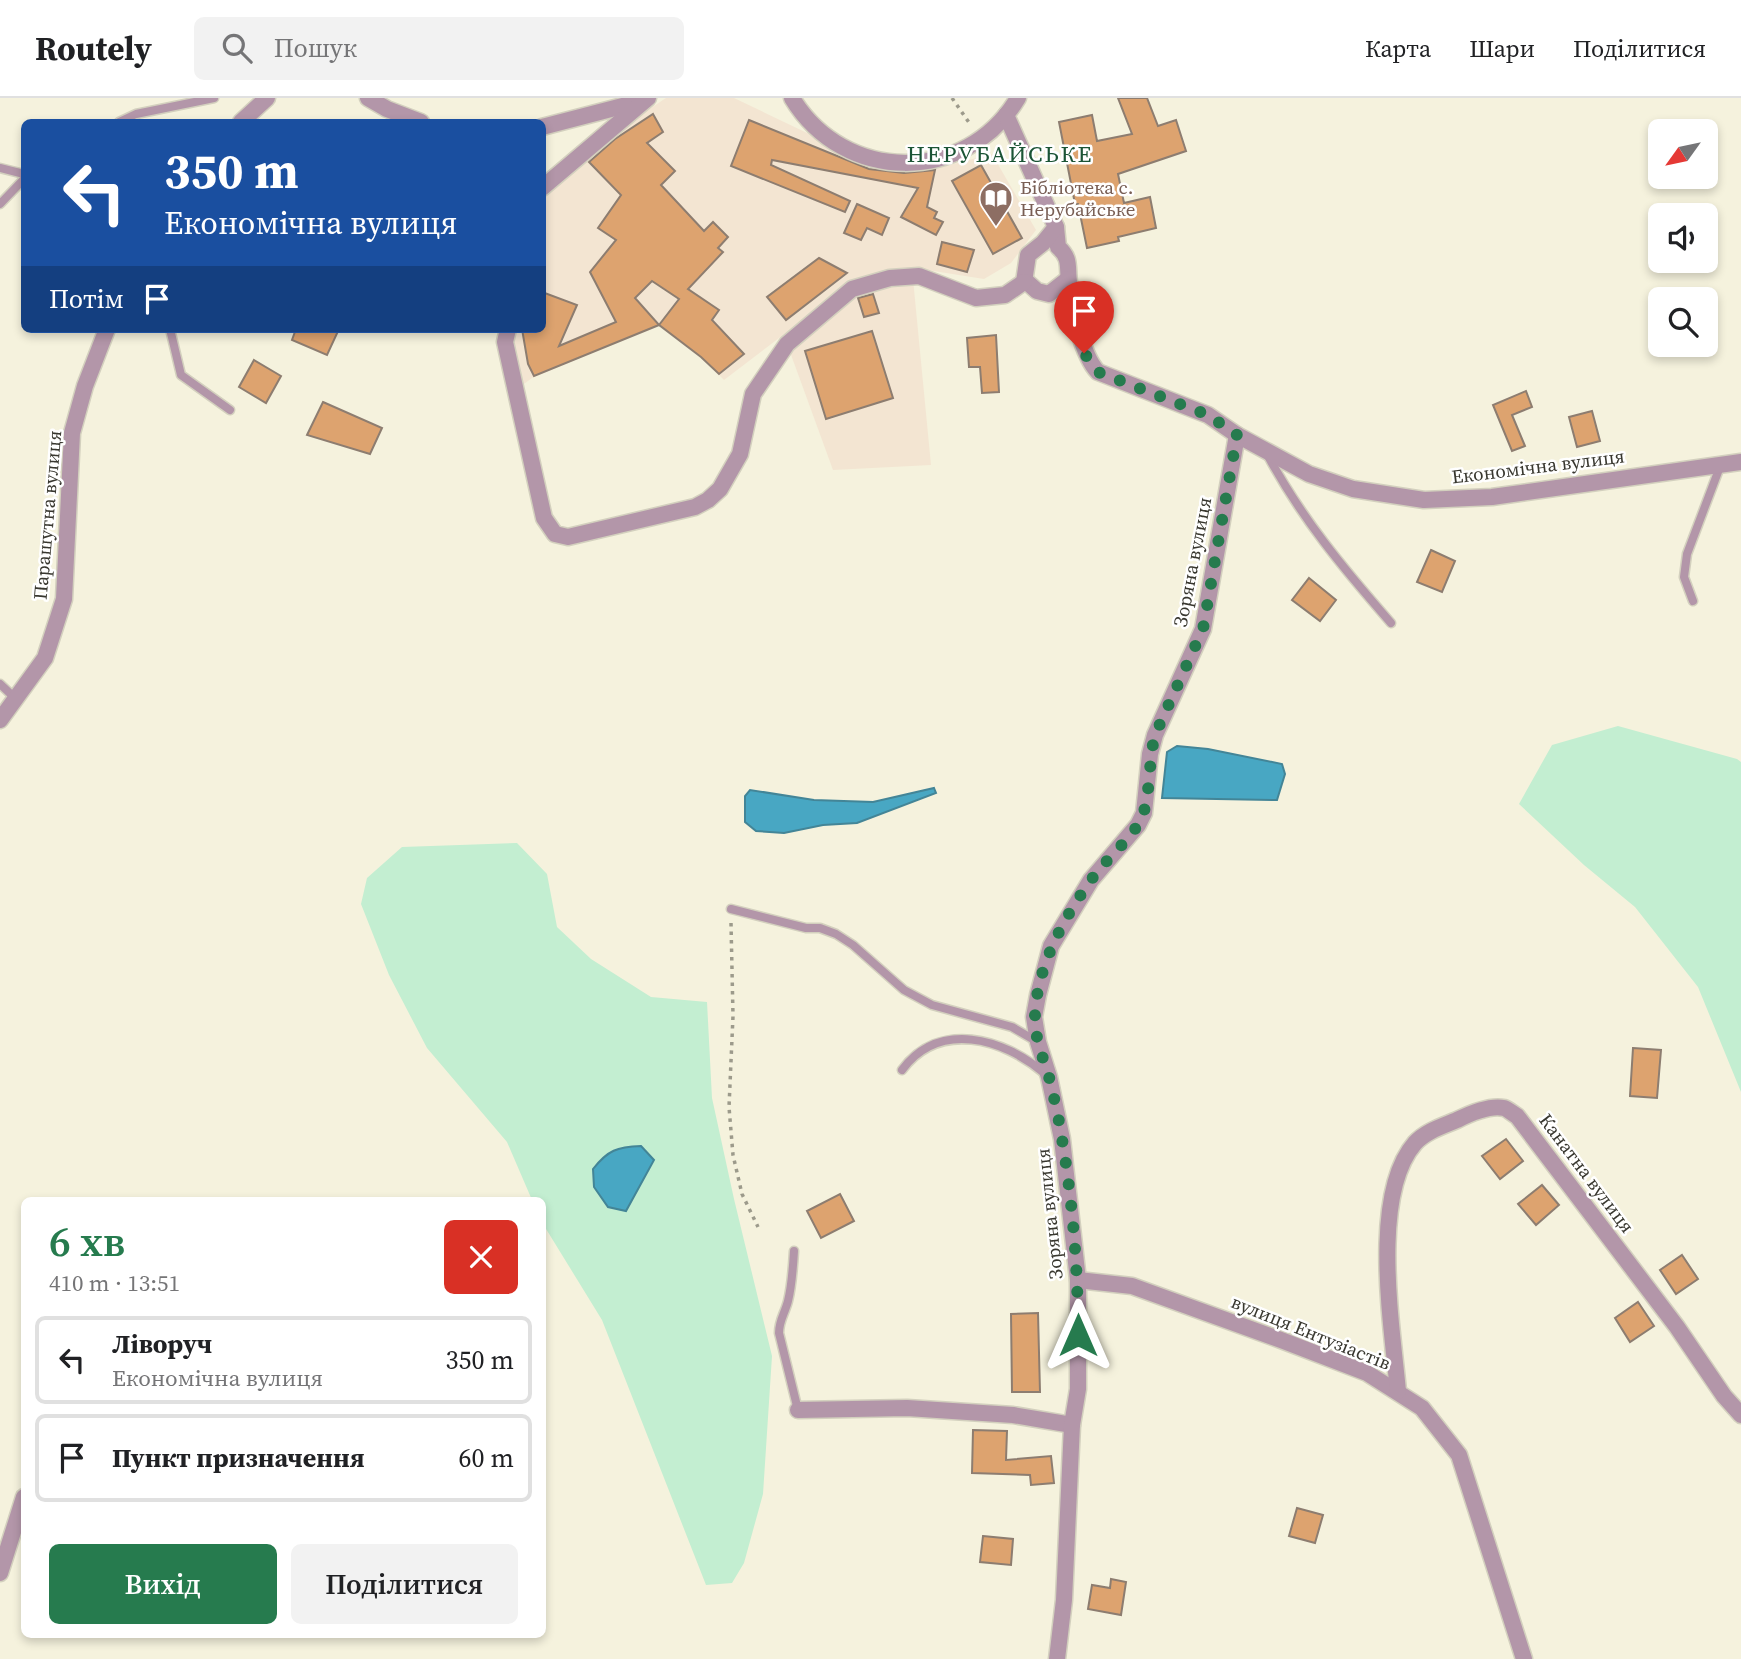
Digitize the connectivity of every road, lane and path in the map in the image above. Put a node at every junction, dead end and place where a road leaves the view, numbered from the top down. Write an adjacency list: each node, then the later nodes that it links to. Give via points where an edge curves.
1 (214, 98): 9 (lane)
2 (267, 98): 10 (street)
3 (368, 98): 11 (street)
4 (792, 98): 8 (street, via 809,121 837,145 893,163 928,162 951,155 976,143)
5 (952, 98): 12 (path)
6 (1018, 98): 8 (street)
7 (645, 99): 13 (street); 17 (street)
8 (1006, 115): 19 (street, via 1056,227)
9 (125, 119)
10 (244, 119)
11 (413, 119)
12 (970, 124)
13 (546, 126)
14 (0, 168): 15 (lane)
15 (21, 175)
16 (21, 180): 18 (lane)
17 (546, 184)
18 (0, 204)
19 (1050, 245): 20 (street, Економічна вулиця, via 1066,254); 21 (street, via 1028,255)
20 (1068, 279): 21 (street, via 1049,294); 26 (street, Економічна вулиця, via 1084,353 1098,372 1208,415)
21 (1024, 282): 24 (street, via 1005,295 976,298 919,276 890,278 852,289 787,344 753,394 740,454 720,489 708,500 568,537 555,534 544,518 505,342)
22 (105, 333): 33 (street, Парашутна вулиця, via 72,433 64,599 45,658)
23 (171, 333): 25 (lane, via 181,375)
24 (507, 333)
25 (230, 410)
26 (1237, 435): 27 (street, Економічна вулиця); 36 (street, Зоряна вулиця, via 1203,629 1155,735 1144,813 1091,880 1051,946 1034,1017)
27 (1265, 450): 29 (street, Економічна вулиця, via 1309,474 1353,489 1424,499 1492,497); 31 (lane, via 1288,494 1330,553)
28 (1741, 462): 29 (street, Економічна вулиця)
29 (1721, 464): 30 (lane, via 1687,554 1684,578)
30 (1693, 601)
31 (1391, 623)
32 (0, 684): 33 (lane)
33 (16, 699): 34 (street, Парашутна вулиця)
34 (0, 720)
35 (731, 909): 36 (lane, via 836,934 904,990 932,1005 1012,1027); 39 (path, via 729,1107 733,1155 742,1194)
36 (1038, 1042): 38 (street, Зоряна вулиця)
37 (902, 1070): 38 (lane, via 914,1054 931,1045 973,1040 1018,1054)
38 (1049, 1077): 41 (street, Зоряна вулиця, via 1062,1139)
39 (758, 1227)
40 (794, 1251): 43 (lane, via 779,1333)
41 (1078, 1280): 42 (street, вулиця Ентузіастів, via 1132,1286 1367,1373); 45 (street, Зоряна вулиця, via 1078,1389)
42 (1398, 1391): 44 (street, Канатна вулиця, via 1388,1284 1390,1209 1402,1161 1430,1132 1489,1108 1504,1108 1517,1116); 49 (street, вулиця Ентузіастів, via 1422,1408 1459,1455)
43 (798, 1410): 45 (street, via 907,1408 1013,1415)
44 (1741, 1415)
45 (1072, 1425): 48 (street, Зоряна вулиця, via 1064,1600)
46 (21, 1506): 47 (street)
47 (0, 1573)
48 (1056, 1659)
49 (1524, 1659)

